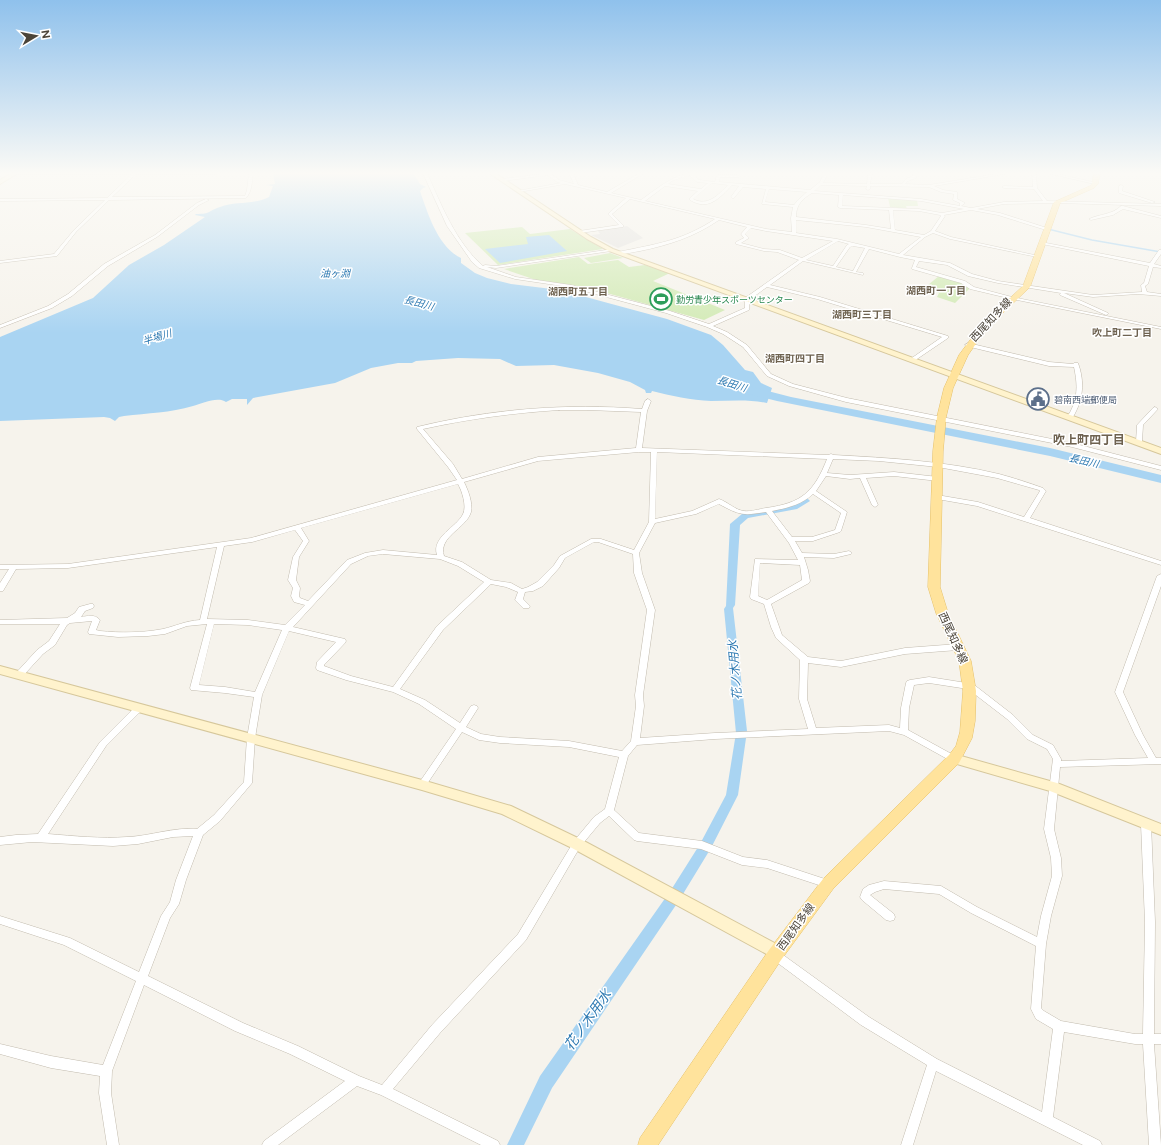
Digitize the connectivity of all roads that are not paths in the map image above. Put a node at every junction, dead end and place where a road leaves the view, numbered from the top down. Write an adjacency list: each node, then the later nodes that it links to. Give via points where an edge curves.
1 (80, 226): 32 (street, via 54,255)
2 (169, 226): 50 (street, via 106,265 70,295 50,307)
3 (449, 226): 31 (street)
4 (572, 226): 16 (street)
5 (619, 226): 16 (street)
6 (708, 226): 26 (street, via 681,240)
7 (750, 226): 30 (street, via 743,234 747,238 737,243 764,250 778,250)
8 (753, 226): 18 (street)
9 (796, 226): 18 (street)
10 (863, 226): 15 (street)
11 (893, 226): 15 (street)
12 (936, 226): 17 (street)
13 (1038, 226): 14 (street)
14 (1046, 229): 21 (main road)
15 (893, 230): 19 (street)
16 (580, 232): 24 (street)
17 (933, 232): 19 (street); 28 (street, via 950,238)
18 (794, 233): 20 (street)
19 (924, 236): 27 (street)
20 (837, 240): 22 (street); 30 (street)
21 (1042, 243): 28 (main road); 33 (street)
22 (852, 245): 23 (street); 34 (street, via 848,246)
23 (867, 249): 27 (street); 36 (street)
24 (611, 250): 26 (street); 31 (street, via 496,267)
25 (1161, 251): 33 (street)
26 (620, 253): 46 (street)
27 (900, 256): 29 (street)
28 (1037, 256): 41 (main road)
29 (918, 259): 38 (street, via 948,264); 39 (street, via 914,268)
30 (802, 260): 34 (street); 40 (street)
31 (474, 261): 48 (street, via 481,267 502,275 569,286 668,312)
32 (0, 262)
33 (1151, 265): 35 (street); 43 (street, via 1146,284 1143,285)
34 (834, 267): 36 (street)
35 (1161, 267)
36 (854, 272): 37 (street)
37 (861, 274)
38 (970, 275): 39 (street); 41 (street)
39 (961, 282): 45 (street, via 972,288)
40 (768, 286): 46 (street); 52 (street, via 818,298 946,337)
41 (1026, 287): 42 (street); 45 (main road, 西尾知多線)
42 (1057, 292): 43 (street, via 1093,296); 47 (street)
43 (1145, 294): 44 (street)
44 (1161, 295)
45 (1012, 298): 47 (street); 51 (main road, 西尾知多線)
46 (748, 299): 48 (street, via 747,309); 52 (street)
47 (1120, 321): 49 (street)
48 (709, 326): 58 (street, via 745,346 764,372 779,381 846,400)
49 (1160, 327)
50 (0, 328)
51 (968, 345): 53 (main road, 西尾知多線); 57 (street, via 1049,364 1076,365 1081,385 1078,400 1071,416)
52 (912, 360): 53 (street)
53 (953, 375): 57 (street); 58 (main road, 西尾知多線)
54 (648, 401): 56 (street)
55 (1155, 410): 59 (street, via 1140,425)
56 (644, 411): 60 (street); 68 (street, via 582,406 476,415 419,428)
57 (1068, 417): 59 (street)
58 (942, 418): 64 (street); 65 (main road, 西尾知多線)
59 (1139, 442): 62 (street)
60 (639, 450): 61 (street); 68 (street, via 545,458)
61 (654, 450): 63 (street); 74 (street)
62 (1161, 451)
63 (831, 456): 65 (street); 66 (street)
64 (1161, 468)
65 (938, 472): 67 (street); 70 (main road, 西尾知多線); 73 (street, via 998,476 1041,489 1043,491)
66 (824, 474): 67 (street); 69 (street)
67 (862, 476): 71 (street)
68 (462, 481): 75 (street); 81 (street, via 468,513 443,542)
69 (812, 491): 72 (street, via 800,502); 76 (street, via 844,512 838,531 813,539)
70 (937, 497): 73 (street, via 978,504); 98 (main road, 西尾知多線, via 934,587 938,606)
71 (875, 505)
72 (768, 510): 74 (street, via 745,513 719,502 694,513); 76 (street)
73 (1026, 519): 83 (street)
74 (652, 522): 78 (street)
75 (297, 528): 77 (street, via 260,538); 91 (street, via 306,541 296,557 292,580 297,586 297,600)
76 (791, 539): 80 (street)
77 (221, 544): 85 (street, via 68,566); 96 (street)
78 (636, 553): 89 (street, via 593,540 562,557 540,584); 111 (street, via 638,573 651,610)
79 (849, 553): 80 (street, via 834,556)
80 (800, 555): 82 (street)
81 (441, 558): 87 (street, via 460,564); 91 (street, via 383,552 362,555 349,562)
82 (803, 563): 90 (street, via 806,581); 90 (street, via 758,561 754,597)
83 (1161, 563)
84 (0, 567): 85 (street)
85 (14, 567): 88 (street)
86 (1161, 576): 114 (street, via 1119,692 1139,735)
87 (489, 582): 89 (street, via 508,585); 103 (street, via 440,628)
88 (0, 589)
89 (521, 591): 93 (street, via 519,600)
90 (767, 603): 99 (street, via 780,636)
91 (310, 604): 97 (street)
92 (90, 606): 94 (street, via 82,608 78,615)
93 (526, 606)
94 (69, 619): 95 (street); 96 (street, via 93,618 96,620 92,632 100,634 155,633 180,625); 101 (street, via 48,647)
95 (0, 622)
96 (207, 622): 97 (street, via 229,621); 104 (street, via 194,688)
97 (286, 628): 103 (street, via 342,641 320,664 320,668); 104 (street)
98 (958, 647): 99 (street, via 905,651 841,664); 102 (main road, 西尾知多線, via 967,669)
99 (804, 659): 108 (street, via 803,699)
100 (0, 670): 101 (street)
101 (19, 675): 105 (street)
102 (970, 686): 109 (street, via 929,680 910,683); 113 (main road, 西尾知多線, via 968,734 965,746); 115 (street, via 1010,717 1030,737 1050,747)
103 (395, 690): 107 (street, via 422,702)
104 (258, 695): 110 (street)
105 (139, 708): 110 (street); 122 (street, via 103,744)
106 (474, 708): 107 (street)
107 (461, 728): 112 (street, via 479,736 500,740 569,744); 116 (street, via 439,756)
108 (813, 731): 109 (street, via 888,728); 111 (street)
109 (904, 732): 113 (street)
110 (251, 738): 116 (street); 121 (street, via 248,783 217,818)
111 (635, 742): 112 (street)
112 (624, 755): 118 (street)
113 (954, 759): 117 (street); 125 (main road, 西尾知多線)
114 (1157, 760): 115 (street)
115 (1056, 764): 117 (street)
116 (422, 785): 124 (street, via 506,810)
117 (1054, 787): 119 (street); 128 (street, via 1049,828 1057,876)
118 (609, 811): 124 (street, via 597,820); 125 (street, via 637,837 702,846 742,861 767,864)
119 (1146, 824): 120 (street); 132 (street, via 1150,922)
120 (1161, 830)
121 (199, 833): 122 (street, via 171,834 125,842); 130 (street, via 174,904 166,916)
122 (40, 838): 123 (street)
123 (0, 841)
124 (577, 844): 129 (street); 138 (street, via 522,937 436,1029)
125 (828, 884): 129 (main road, 西尾知多線)
126 (890, 917): 128 (street, via 868,902 864,897 866,892 884,885 941,890)
127 (0, 920): 130 (street, via 66,941)
128 (1041, 944): 131 (street, via 1036,1009 1040,1015)
129 (776, 954): 135 (street, via 865,1021); 143 (main road, 西尾知多線)
130 (141, 978): 136 (street); 137 (street, via 239,1027)
131 (1059, 1026): 132 (street, via 1135,1039); 139 (street)
132 (1148, 1038): 133 (street); 146 (street)
133 (1161, 1039)
134 (0, 1049): 136 (street)
135 (933, 1063): 139 (street); 144 (street)
136 (106, 1072): 140 (street, via 104,1093)
137 (356, 1080): 138 (street); 141 (street)
138 (384, 1091): 142 (street)
139 (1047, 1121): 145 (street)
140 (113, 1145)
141 (268, 1145)
142 (494, 1145)
143 (647, 1145)
144 (907, 1145)
145 (1096, 1145)
146 (1155, 1145)

